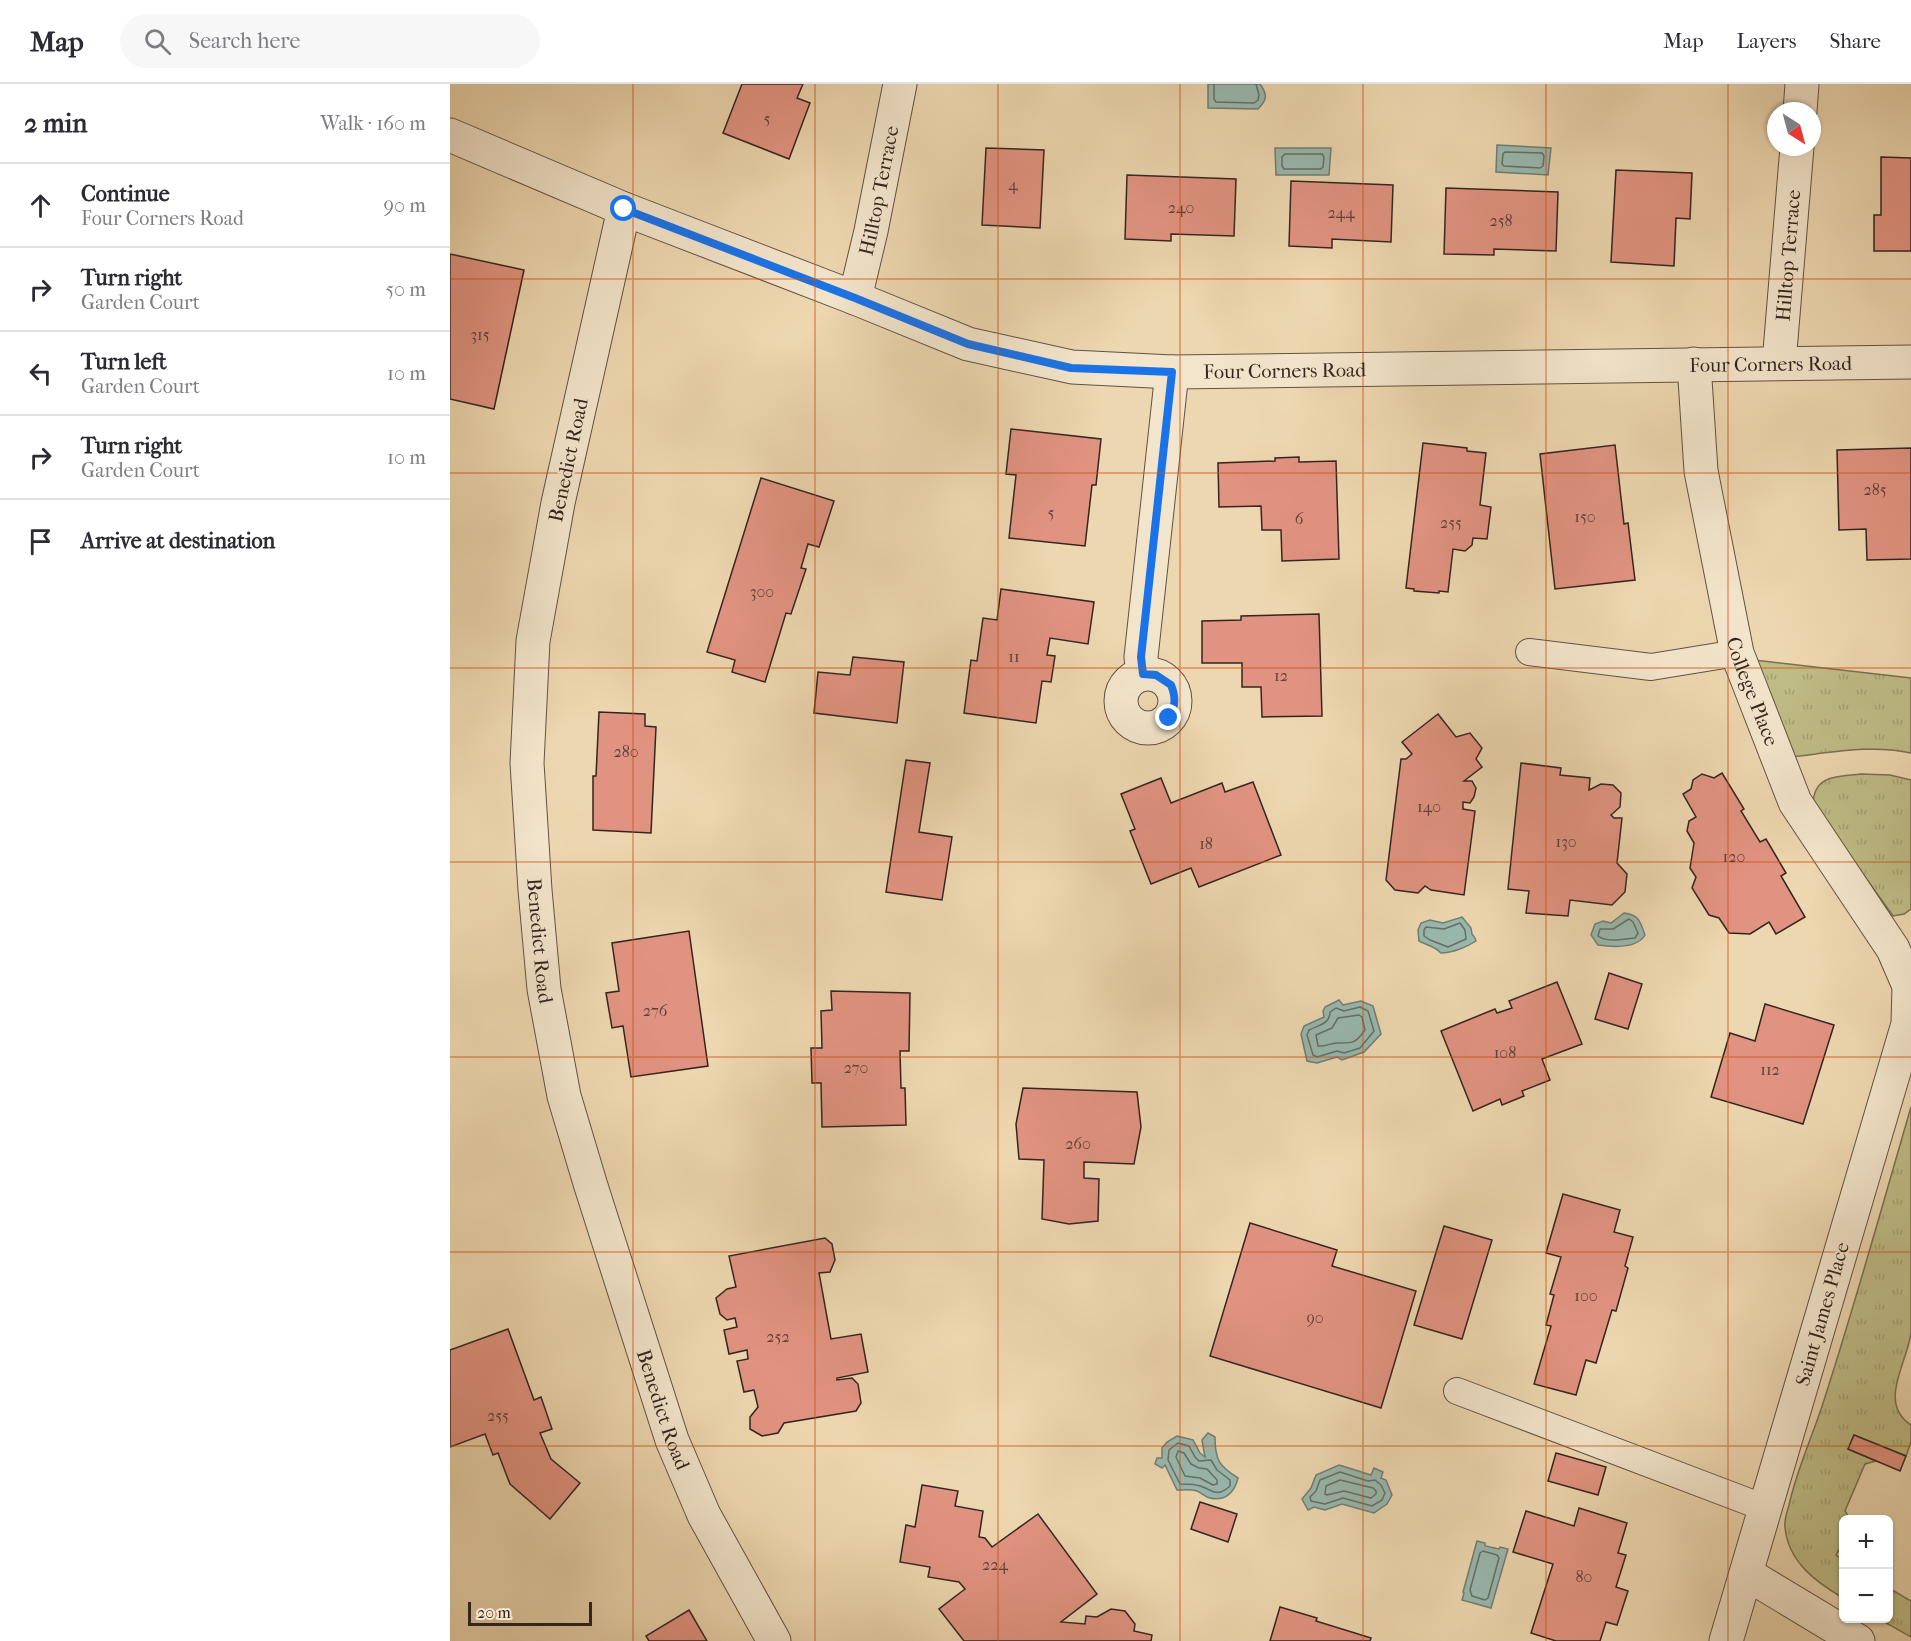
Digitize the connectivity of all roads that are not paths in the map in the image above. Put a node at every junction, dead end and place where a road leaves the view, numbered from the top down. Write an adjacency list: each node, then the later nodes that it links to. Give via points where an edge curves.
1 (900, 84): 7 (street, Hilltop Terrace)
2 (1802, 84): 3 (street)
3 (1801, 102)
4 (450, 135): 6 (street, Four Corners Road)
5 (1796, 156): 9 (street, Hilltop Terrace)
6 (624, 209): 7 (street, Four Corners Road); 19 (street, Benedict Road, via 558,503 533,641 527,763 544,988 564,1096 672,1440 704,1515)
7 (855, 298): 11 (street, Four Corners Road, via 968,344 1071,368)
8 (1911, 362): 9 (street, Four Corners Road)
9 (1779, 363): 10 (street, Four Corners Road)
10 (1694, 364): 11 (street, Four Corners Road); 13 (street, College Place, via 1701,471)
11 (1172, 372): 14 (street, via 1141,657)
12 (1529, 652): 13 (lane, via 1651,667)
13 (1737, 653): 15 (street, College Place, via 1795,802 1893,949)
14 (1143, 674)
15 (1909, 986): 17 (street, Saint James Place, via 1908,1024)
16 (1457, 1391): 17 (lane)
17 (1766, 1508): 18 (street, Saint James Place)
18 (1747, 1574): 20 (street, Saint James Place); 21 (street)
19 (774, 1641)
20 (1726, 1641)
21 (1858, 1641)

